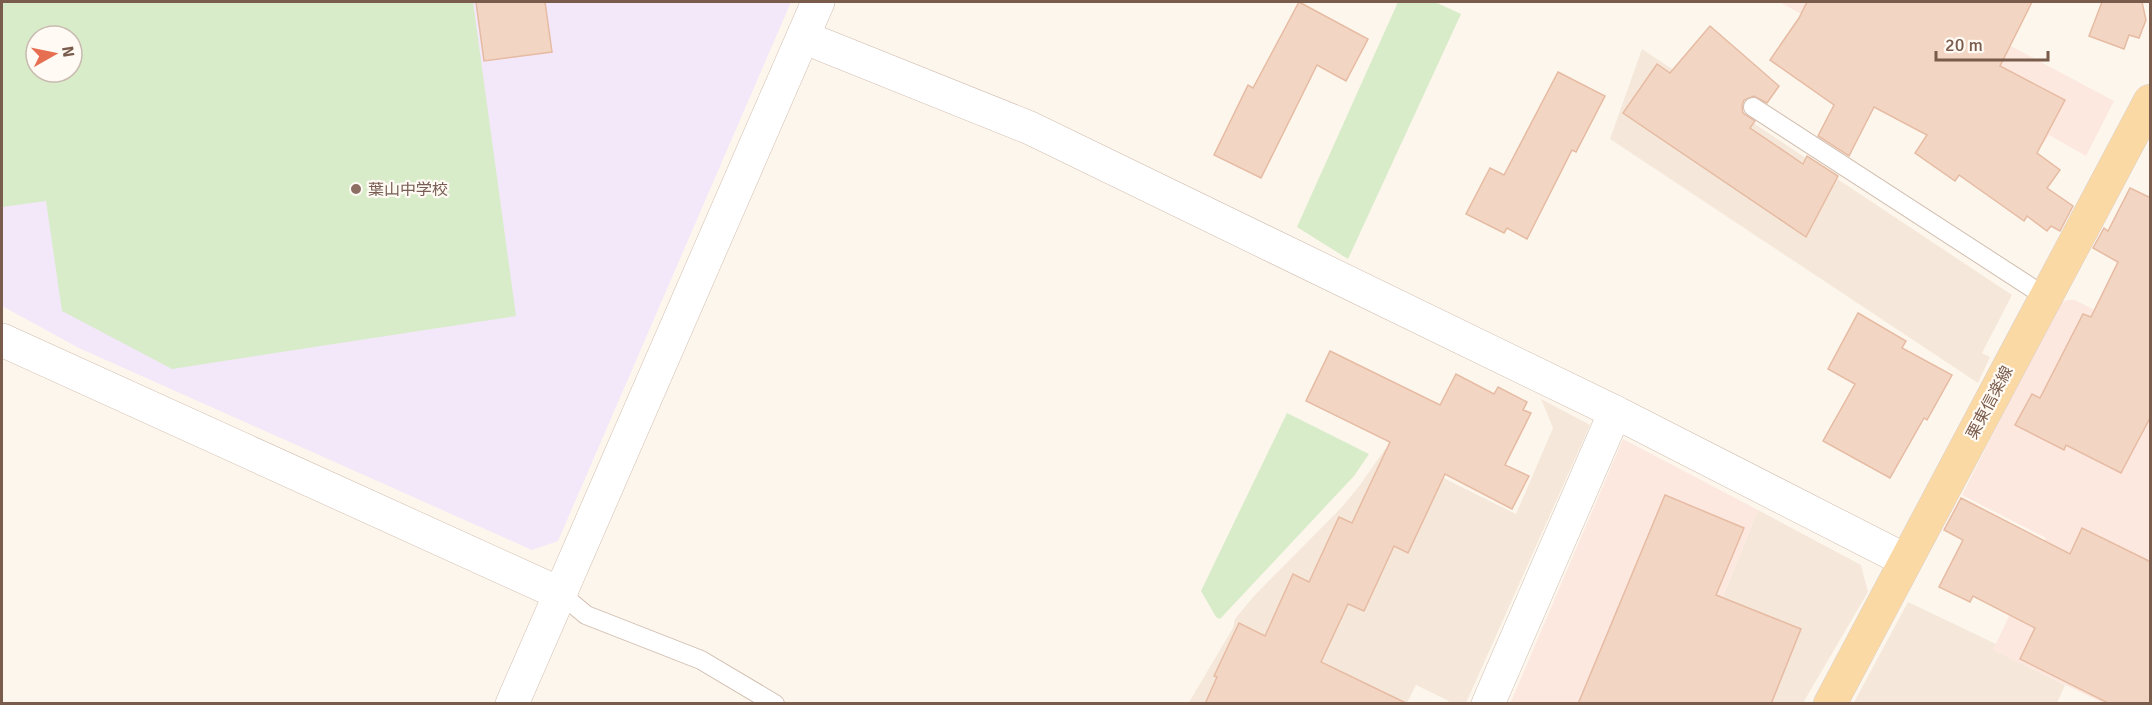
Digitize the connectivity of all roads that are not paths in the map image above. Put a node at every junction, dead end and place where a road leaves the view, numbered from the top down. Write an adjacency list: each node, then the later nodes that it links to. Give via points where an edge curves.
1 (818, 2): 2 (street)
2 (803, 37): 7 (street, via 1030,128); 9 (street)
3 (2151, 101): 5 (main road, 栗東信楽線)
4 (1753, 107): 5 (lane)
5 (2046, 297): 8 (main road, 栗東信楽線)
6 (2, 340): 9 (street)
7 (1616, 412): 8 (street); 12 (street)
8 (1905, 560): 13 (main road, 栗東信楽線)
9 (561, 594): 10 (street); 11 (lane, via 586,615 700,660)
10 (512, 704)
11 (775, 704)
12 (1488, 704)
13 (1830, 704)

